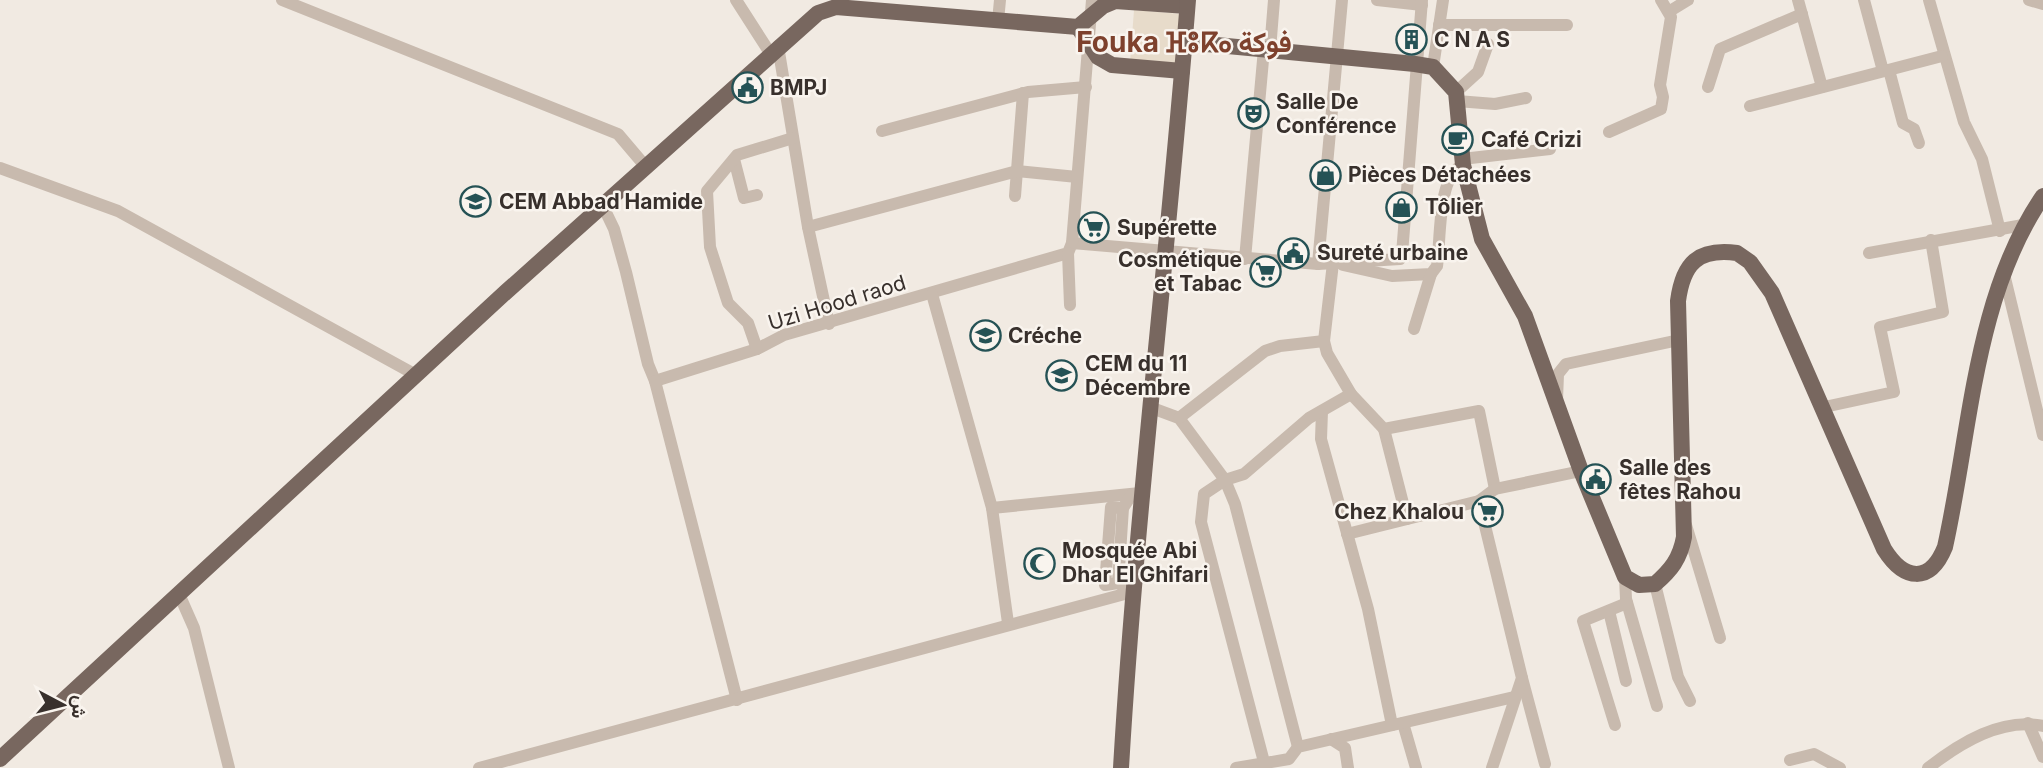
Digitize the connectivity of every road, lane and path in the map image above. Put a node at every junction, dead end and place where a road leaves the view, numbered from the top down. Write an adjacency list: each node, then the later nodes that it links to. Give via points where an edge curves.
1 (282, 0): 49 (street, via 618,134)
2 (736, 0): 27 (street)
3 (1000, 0): 20 (street)
4 (1274, 0): 28 (street)
5 (1342, 0): 29 (street)
6 (1377, 0): 15 (street)
7 (1443, 0): 21 (street)
8 (1661, 0): 18 (street)
9 (1688, 0): 18 (street)
10 (1798, 0): 19 (street)
11 (1864, 0): 34 (street)
12 (1929, 0): 30 (street)
13 (2029, 0): 16 (street)
14 (1187, 3): 17 (main road, via 1115,1); 24 (main road)
15 (1422, 3): 31 (street)
16 (2043, 4)
17 (1092, 7): 23 (main road); 26 (street)
18 (1670, 11): 43 (street, via 1661,109)
19 (1802, 14): 36 (street, via 1720,49); 37 (street)
20 (998, 20): 23 (main road); 27 (main road, via 836,7 818,13)
21 (1439, 25): 22 (street); 32 (street)
22 (1567, 25)
23 (1078, 27): 26 (main road)
24 (1185, 42): 28 (main road); 33 (main road)
25 (1488, 44): 39 (street, via 1478,72)
26 (1090, 45): 33 (main road, via 1112,65); 35 (street)
27 (774, 49): 44 (street); 49 (main road)
28 (1267, 50): 29 (main road); 64 (street)
29 (1336, 56): 31 (main road); 66 (street)
30 (1942, 56): 34 (street); 59 (street, via 1982,159)
31 (1415, 64): 32 (main road); 65 (street, Uzi Hood raod, via 1402,254 1399,259)
32 (1433, 67): 39 (main road)
33 (1182, 71): 62 (main road)
34 (1886, 71): 37 (street); 45 (street, via 1903,123 1914,129)
35 (1086, 87): 38 (street); 52 (street)
36 (1708, 87)
37 (1822, 88): 41 (street)
38 (1023, 93): 42 (street); 51 (street)
39 (1457, 96): 40 (street, via 1495,104); 48 (main road)
40 (1526, 98)
41 (1750, 106)
42 (882, 131)
43 (1609, 132)
44 (793, 138): 47 (street); 58 (street)
45 (1919, 143)
46 (1550, 149): 48 (street)
47 (734, 159): 53 (street, via 744,198); 75 (street, via 707,191 710,247 728,303 748,323)
48 (1463, 162): 67 (street, via 1445,184 1437,266); 79 (main road, via 1482,239 1525,316)
49 (646, 167): 56 (main road)
50 (0, 169): 76 (street, via 118,211)
51 (1017, 172): 52 (street); 54 (street); 58 (street)
52 (1077, 177): 61 (street)
53 (757, 195)
54 (1015, 196)
55 (2043, 196): 57 (main road)
56 (602, 204): 76 (main road); 77 (street, via 614,229)
57 (2023, 225): 59 (street); 68 (main road)
58 (808, 227): 71 (street)
59 (2000, 231): 60 (street)
60 (1931, 240): 63 (street); 80 (street, via 1943,312 1880,327 1894,392)
61 (1070, 248): 62 (street, Uzi Hood raod); 69 (street, Uzi Hood raod); 70 (street)
62 (1166, 252): 64 (street, Uzi Hood raod); 81 (main road)
63 (1870, 253)
64 (1245, 259): 66 (street, Uzi Hood raod)
65 (1333, 262): 66 (street, Uzi Hood raod); 67 (street, via 1392,276); 74 (street)
66 (1318, 264)
67 (1431, 274): 72 (street)
68 (2004, 274): 73 (main road, via 1990,311 1945,547 1926,573 1914,575 1898,569 1884,550 1772,293 1750,262 1737,253 1713,251 1690,265 1681,281); 85 (street)
69 (932, 294): 71 (street, Uzi Hood raod); 91 (street)
70 (1070, 305)
71 (829, 324): 75 (street, Uzi Hood raod, via 784,335)
72 (1414, 329)
73 (1679, 340): 79 (street, via 1566,364 1558,374); 93 (main road)
74 (1324, 341): 78 (street); 83 (street, via 1265,352)
75 (757, 349): 77 (street, Uzi Hood raod)
76 (416, 375): 98 (main road)
77 (655, 381): 106 (street)
78 (1350, 394): 82 (street); 84 (street)
79 (1557, 404): 86 (main road)
80 (1829, 405)
81 (1152, 408): 83 (street); 89 (main road)
82 (1322, 411): 87 (street, via 1244,474); 94 (street, via 1321,439)
83 (1179, 418): 87 (street)
84 (1384, 429): 88 (street, via 1479,411); 92 (street)
85 (2043, 435)
86 (1581, 471): 88 (street); 95 (main road)
87 (1225, 480): 114 (street, via 1235,503); 118 (street, via 1204,494 1201,522)
88 (1494, 489): 90 (street)
89 (1136, 494): 91 (street); 97 (main road); 97 (street, via 1123,508 1111,507 1105,585)
90 (1479, 501): 92 (street); 103 (street)
91 (992, 508): 101 (street)
92 (1407, 519): 94 (street)
93 (1684, 520): 96 (main road, via 1680,556); 102 (street)
94 (1347, 534): 110 (street)
95 (1625, 577): 96 (main road, via 1639,584); 99 (street)
96 (1655, 584): 107 (street, via 1678,677)
97 (1125, 587): 101 (street); 123 (main road)
98 (179, 594): 116 (main road); 121 (street, via 194,628)
99 (1627, 603): 100 (street); 108 (street)
100 (1609, 611): 104 (street); 111 (street, via 1583,621)
101 (1007, 623): 106 (street)
102 (1720, 638)
103 (1522, 678): 105 (street); 120 (street)
104 (1626, 681)
105 (1514, 697): 110 (street); 127 (street)
106 (737, 699): 122 (street)
107 (1690, 701)
108 (1657, 706)
109 (2028, 723): 112 (street); 115 (street); 129 (street, via 2008,724)
110 (1397, 724): 113 (street); 126 (street)
111 (1615, 725)
112 (2043, 726)
113 (1331, 739): 114 (street); 125 (street, via 1345,748)
114 (1298, 747): 119 (street)
115 (2043, 757)
116 (0, 759)
117 (1790, 760): 128 (street, via 1814,754)
118 (1264, 762): 119 (street); 124 (street)
119 (1291, 763)
120 (1545, 764)
121 (229, 768)
122 (480, 768)
123 (1121, 768)
124 (1236, 768)
125 (1348, 768)
126 (1416, 768)
127 (1492, 768)
128 (1840, 768)
129 (1928, 768)

